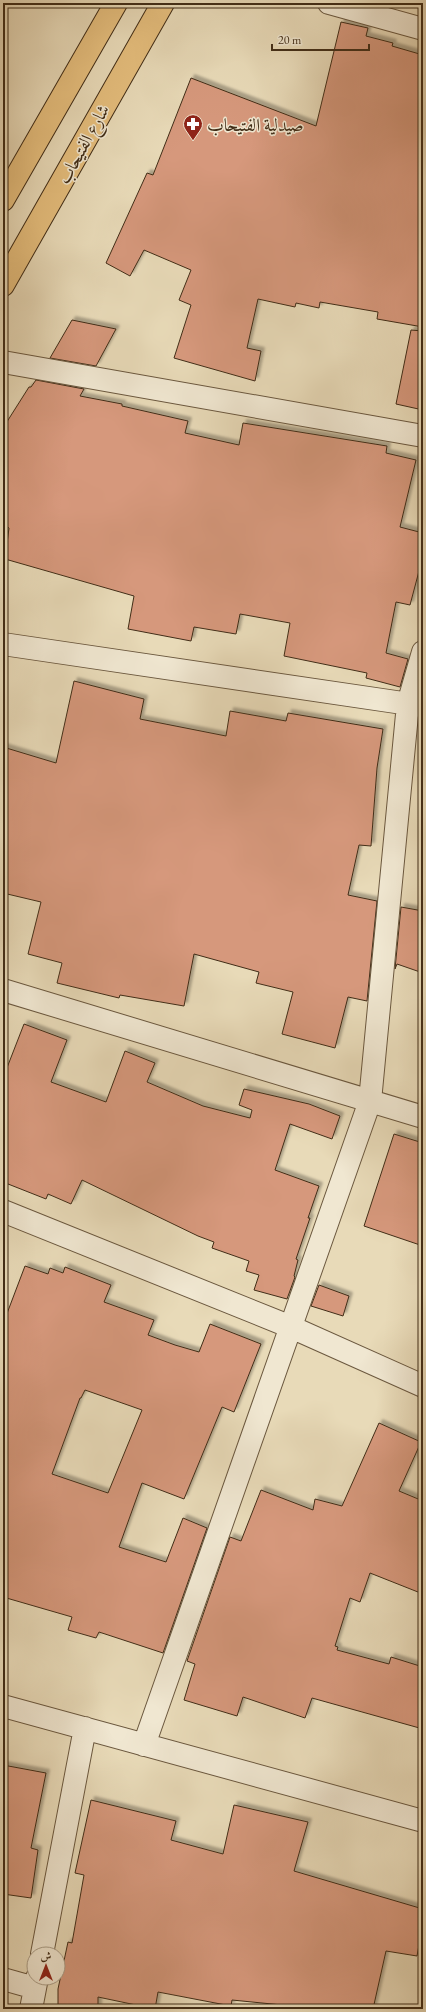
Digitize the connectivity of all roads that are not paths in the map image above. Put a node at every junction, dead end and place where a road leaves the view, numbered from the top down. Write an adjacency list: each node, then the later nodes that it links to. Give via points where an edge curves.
1 (116, 3): 5 (main road)
2 (163, 3): 6 (main road, شارع الفتيحاب)
3 (329, 3): 4 (street)
4 (423, 29)
5 (4, 198)
6 (3, 285)
7 (3, 362): 8 (street)
8 (423, 436)
9 (3, 644): 11 (street)
10 (423, 652): 11 (street)
11 (416, 705): 13 (street)
12 (3, 990): 13 (street)
13 (370, 1101): 14 (street); 16 (street)
14 (423, 1117)
15 (3, 1211): 16 (street)
16 (290, 1327): 17 (street); 20 (street)
17 (423, 1386)
18 (3, 1706): 19 (street)
19 (84, 1728): 20 (street); 22 (street)
20 (144, 1745): 21 (street)
21 (423, 1821)
22 (43, 1946)
23 (3, 1979): 24 (street)
24 (35, 1992)

